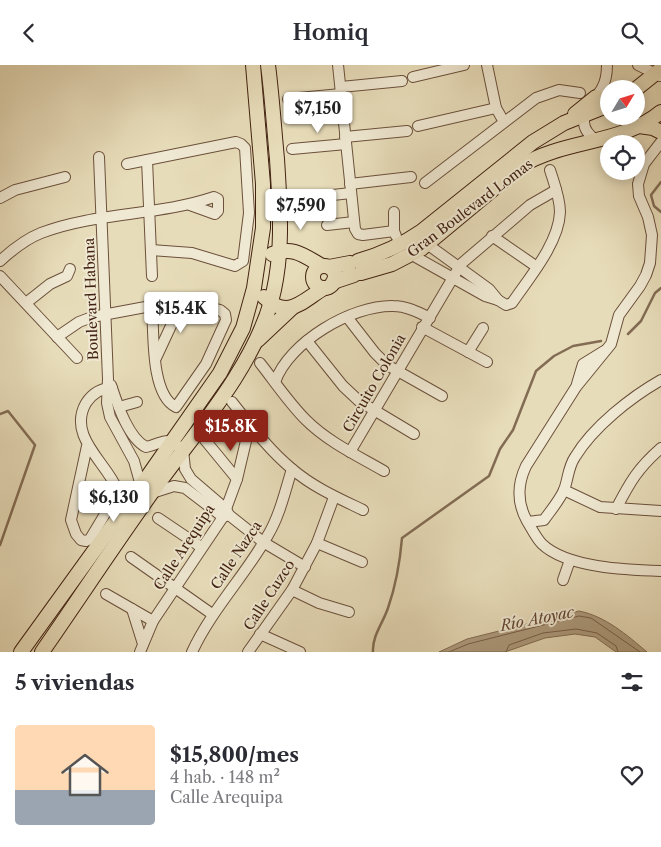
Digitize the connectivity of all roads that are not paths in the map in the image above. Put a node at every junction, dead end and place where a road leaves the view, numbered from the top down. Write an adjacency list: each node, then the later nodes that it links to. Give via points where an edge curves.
1 (253, 65): 21 (main road)
2 (268, 65): 22 (main road)
3 (338, 65): 13 (street)
4 (464, 65): 8 (street)
5 (488, 65): 17 (street)
6 (607, 65): 15 (street, via 605,81)
7 (638, 65): 9 (street)
8 (430, 69): 10 (street)
9 (659, 73): 12 (main road)
10 (413, 77)
11 (402, 81): 13 (street)
12 (645, 83)
13 (341, 90): 16 (street); 29 (street)
14 (580, 93): 23 (street, via 559,90 546,93)
15 (596, 97): 20 (street); 24 (main road)
16 (288, 99)
17 (496, 108): 23 (street); 25 (street)
18 (600, 108): 20 (main road, Gran Boulevard Lomas)
19 (661, 112): 26 (main road, Gran Boulevard Lomas)
20 (585, 114): 24 (main road, Gran Boulevard Lomas); 30 (street, via 584,129)
21 (258, 115): 22 (main road); 61 (main road, via 263,201)
22 (273, 115): 51 (main road)
23 (504, 122): 39 (street)
24 (564, 123): 48 (main road, Gran Boulevard Lomas, via 533,142)
25 (418, 126)
26 (639, 126): 28 (main road); 30 (main road, Gran Boulevard Lomas)
27 (407, 131): 29 (street)
28 (661, 132)
29 (346, 141): 32 (street); 40 (street)
30 (597, 141): 48 (main road, Gran Boulevard Lomas, via 570,146 531,160)
31 (661, 142): 122 (street, via 644,164 638,184 652,235 650,263 640,286 619,315 614,337 605,350 583,363 576,387 521,477 520,503)
32 (292, 149)
33 (99, 157): 47 (street, Boulevard Habana)
34 (147, 160): 35 (street); 46 (street); 57 (street, via 236,142 241,144 245,148 249,213 240,265 192,253)
35 (127, 164)
36 (550, 170): 41 (street)
37 (65, 177): 42 (street)
38 (411, 177): 40 (street)
39 (425, 183)
40 (351, 189): 43 (street); 49 (street)
41 (556, 190): 54 (street, Circuito Colonia, via 530,205); 65 (street, via 560,210 558,225)
42 (0, 198)
43 (296, 199)
44 (190, 205): 46 (street)
45 (394, 212): 52 (street)
46 (149, 213): 47 (street); 57 (street)
47 (102, 219): 62 (street, via 40,233); 79 (street, Boulevard Habana)
48 (444, 222): 55 (main road, Gran Boulevard Lomas); 56 (main road, Gran Boulevard Lomas)
49 (354, 223): 50 (street); 53 (street, via 358,234)
50 (328, 225)
51 (280, 227): 58 (main road); 59 (main road)
52 (394, 231): 53 (street); 56 (street)
53 (380, 233): 60 (street)
54 (492, 235): 64 (street, Circuito Colonia); 65 (street)
55 (427, 244): 56 (main road, Gran Boulevard Lomas); 64 (street)
56 (408, 249): 60 (main road, Gran Boulevard Lomas); 70 (street)
57 (151, 250): 68 (street)
58 (279, 251): 59 (main road); 61 (main road); 76 (main road)
59 (299, 253): 63 (main road)
60 (381, 259): 66 (main road, Gran Boulevard Lomas)
61 (260, 260): 72 (main road)
62 (0, 261)
63 (325, 266): 66 (main road, Gran Boulevard Lomas); 71 (main road, via 335,275); 71 (main road, via 315,269 313,279 317,285)
64 (459, 267): 70 (street, Circuito Colonia); 74 (street, via 489,289)
65 (536, 267): 74 (street, via 512,303 506,305)
66 (356, 268): 71 (main road, Gran Boulevard Lomas)
67 (70, 269): 75 (street, via 67,276 50,284)
68 (152, 275)
69 (0, 276): 75 (street)
70 (453, 277): 74 (street); 81 (street, Circuito Colonia)
71 (328, 285): 78 (main road, Gran Boulevard Lomas)
72 (254, 288): 76 (main road); 104 (main road, via 236,344)
73 (183, 300): 77 (street); 89 (street); 89 (street, via 220,310 226,320 206,364 176,407 165,398)
74 (498, 300)
75 (26, 303): 84 (street)
76 (270, 303): 78 (main road, via 274,307); 86 (main road)
77 (152, 305): 79 (street); 89 (street)
78 (292, 308): 86 (main road, Gran Boulevard Lomas)
79 (106, 315): 84 (street, via 79,322); 95 (street, Boulevard Habana)
80 (347, 317): 81 (street, via 376,307 393,306); 85 (street); 92 (street, via 375,353)
81 (430, 318): 82 (street, Circuito Colonia)
82 (422, 327): 87 (street); 92 (street, Circuito Colonia)
83 (483, 329): 87 (street)
84 (57, 337): 88 (street)
85 (306, 341): 94 (street, via 283,363); 100 (street, via 343,386)
86 (256, 342): 104 (main road, via 236,376)
87 (468, 352): 91 (street)
88 (77, 358)
89 (156, 359)
90 (260, 363): 94 (street, Circuito Colonia)
91 (487, 363)
92 (397, 371): 96 (street); 100 (street, Circuito Colonia)
93 (661, 380): 114 (street, via 640,391 589,439 574,458)
94 (275, 382): 108 (street, Circuito Colonia, via 304,419)
95 (109, 385): 99 (street, Boulevard Habana); 105 (street, via 92,396 84,406 82,426); 109 (street, Boulevard Habana, via 107,403 110,417)
96 (442, 396)
97 (137, 402): 99 (street)
98 (232, 402): 101 (street)
99 (119, 407): 106 (street, Boulevard Habana, via 138,443)
100 (374, 410): 102 (street); 108 (street, Circuito Colonia)
101 (250, 424): 110 (street); 112 (street, Calle Arequipa)
102 (414, 434)
103 (205, 440): 112 (street)
104 (177, 445): 106 (street, via 164,440); 113 (main road); 119 (street, via 191,479)
105 (87, 446): 105 (street, via 71,520 76,534 86,541 117,494 117,489)
106 (146, 447): 109 (street)
107 (661, 449): 116 (street, via 638,470)
108 (350, 452): 111 (street)
109 (134, 461): 113 (street, Boulevard Habana)
110 (292, 469): 115 (street); 124 (street, Calle Nazca, via 278,515)
111 (384, 471)
112 (237, 479): 119 (street, Calle Arequipa)
113 (146, 490): 119 (street, via 174,486 185,488); 142 (main road); 143 (main road)
114 (564, 490): 116 (street, via 600,507); 121 (street)
115 (334, 497): 117 (street); 125 (street, Calle Cuzco)
116 (616, 509): 118 (street)
117 (362, 510)
118 (661, 511)
119 (226, 513): 124 (street); 126 (street, Calle Arequipa)
120 (158, 518): 126 (street)
121 (544, 520): 122 (street); 123 (street)
122 (528, 522): 123 (street)
123 (537, 536): 128 (street, via 543,545)
124 (263, 542): 130 (street); 138 (street, Calle Nazca)
125 (317, 543): 129 (street); 130 (street, Calle Cuzco)
126 (201, 547): 133 (street, Calle Arequipa)
127 (131, 557): 133 (street)
128 (570, 560): 131 (street, via 621,569); 132 (street)
129 (362, 561)
130 (305, 567): 134 (street, Calle Cuzco)
131 (661, 571)
132 (563, 580)
133 (174, 587): 138 (street); 139 (street, Calle Arequipa)
134 (292, 590): 137 (street); 140 (street, Calle Cuzco)
135 (106, 594): 136 (street)
136 (132, 609): 139 (street); 141 (street)
137 (349, 612)
138 (212, 614): 144 (street, Calle Nazca)
139 (153, 621): 141 (street, Calle Arequipa)
140 (260, 634): 145 (street, Calle Cuzco); 146 (street)
141 (141, 648)
142 (21, 652)
143 (42, 652)
144 (192, 652)
145 (248, 652)
146 (300, 652)

